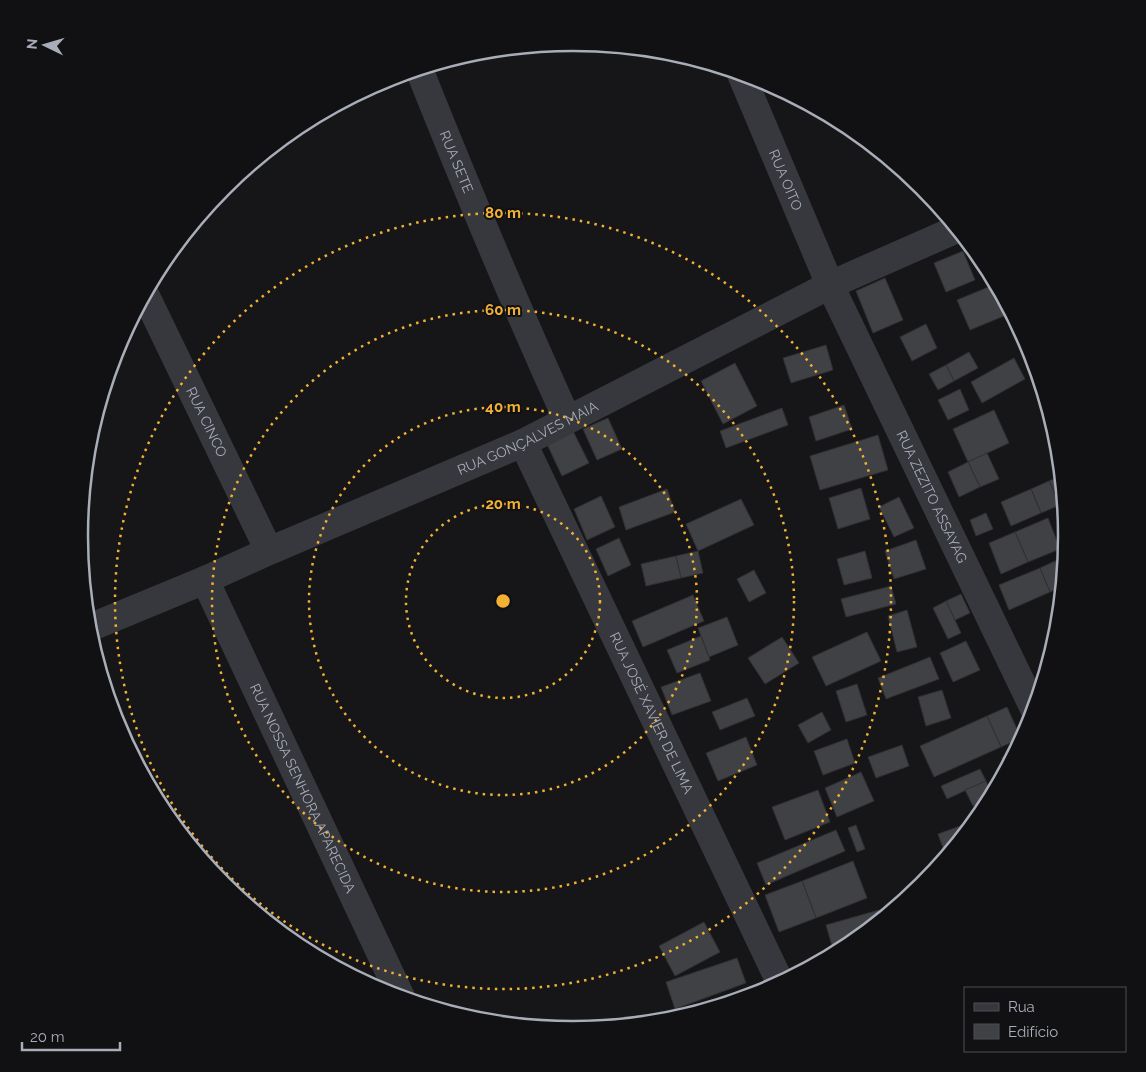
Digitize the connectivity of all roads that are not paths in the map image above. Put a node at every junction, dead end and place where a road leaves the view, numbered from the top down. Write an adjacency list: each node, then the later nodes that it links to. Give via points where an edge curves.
1 (421, 76): 6 (street, RUA SETE)
2 (745, 83): 4 (street, RUA OITO)
3 (950, 232): 4 (street, RUA GONÇALVES MAIA)
4 (830, 285): 6 (street, RUA GONÇALVES MAIA); 11 (street, RUA ZEZITO ASSAYAG)
5 (149, 302): 8 (street, RUA CINCO)
6 (567, 420): 7 (street, RUA GONÇALVES MAIA)
7 (523, 443): 8 (street, RUA GONÇALVES MAIA); 12 (street, RUA JOSÉ XAVIER DE LIMA)
8 (269, 551): 9 (street, RUA GONÇALVES MAIA)
9 (205, 580): 10 (street, RUA GONÇALVES MAIA); 13 (street, RUA NOSSA SENHORA APARECIDA)
10 (97, 624)
11 (1029, 699)
12 (777, 976)
13 (397, 987)

